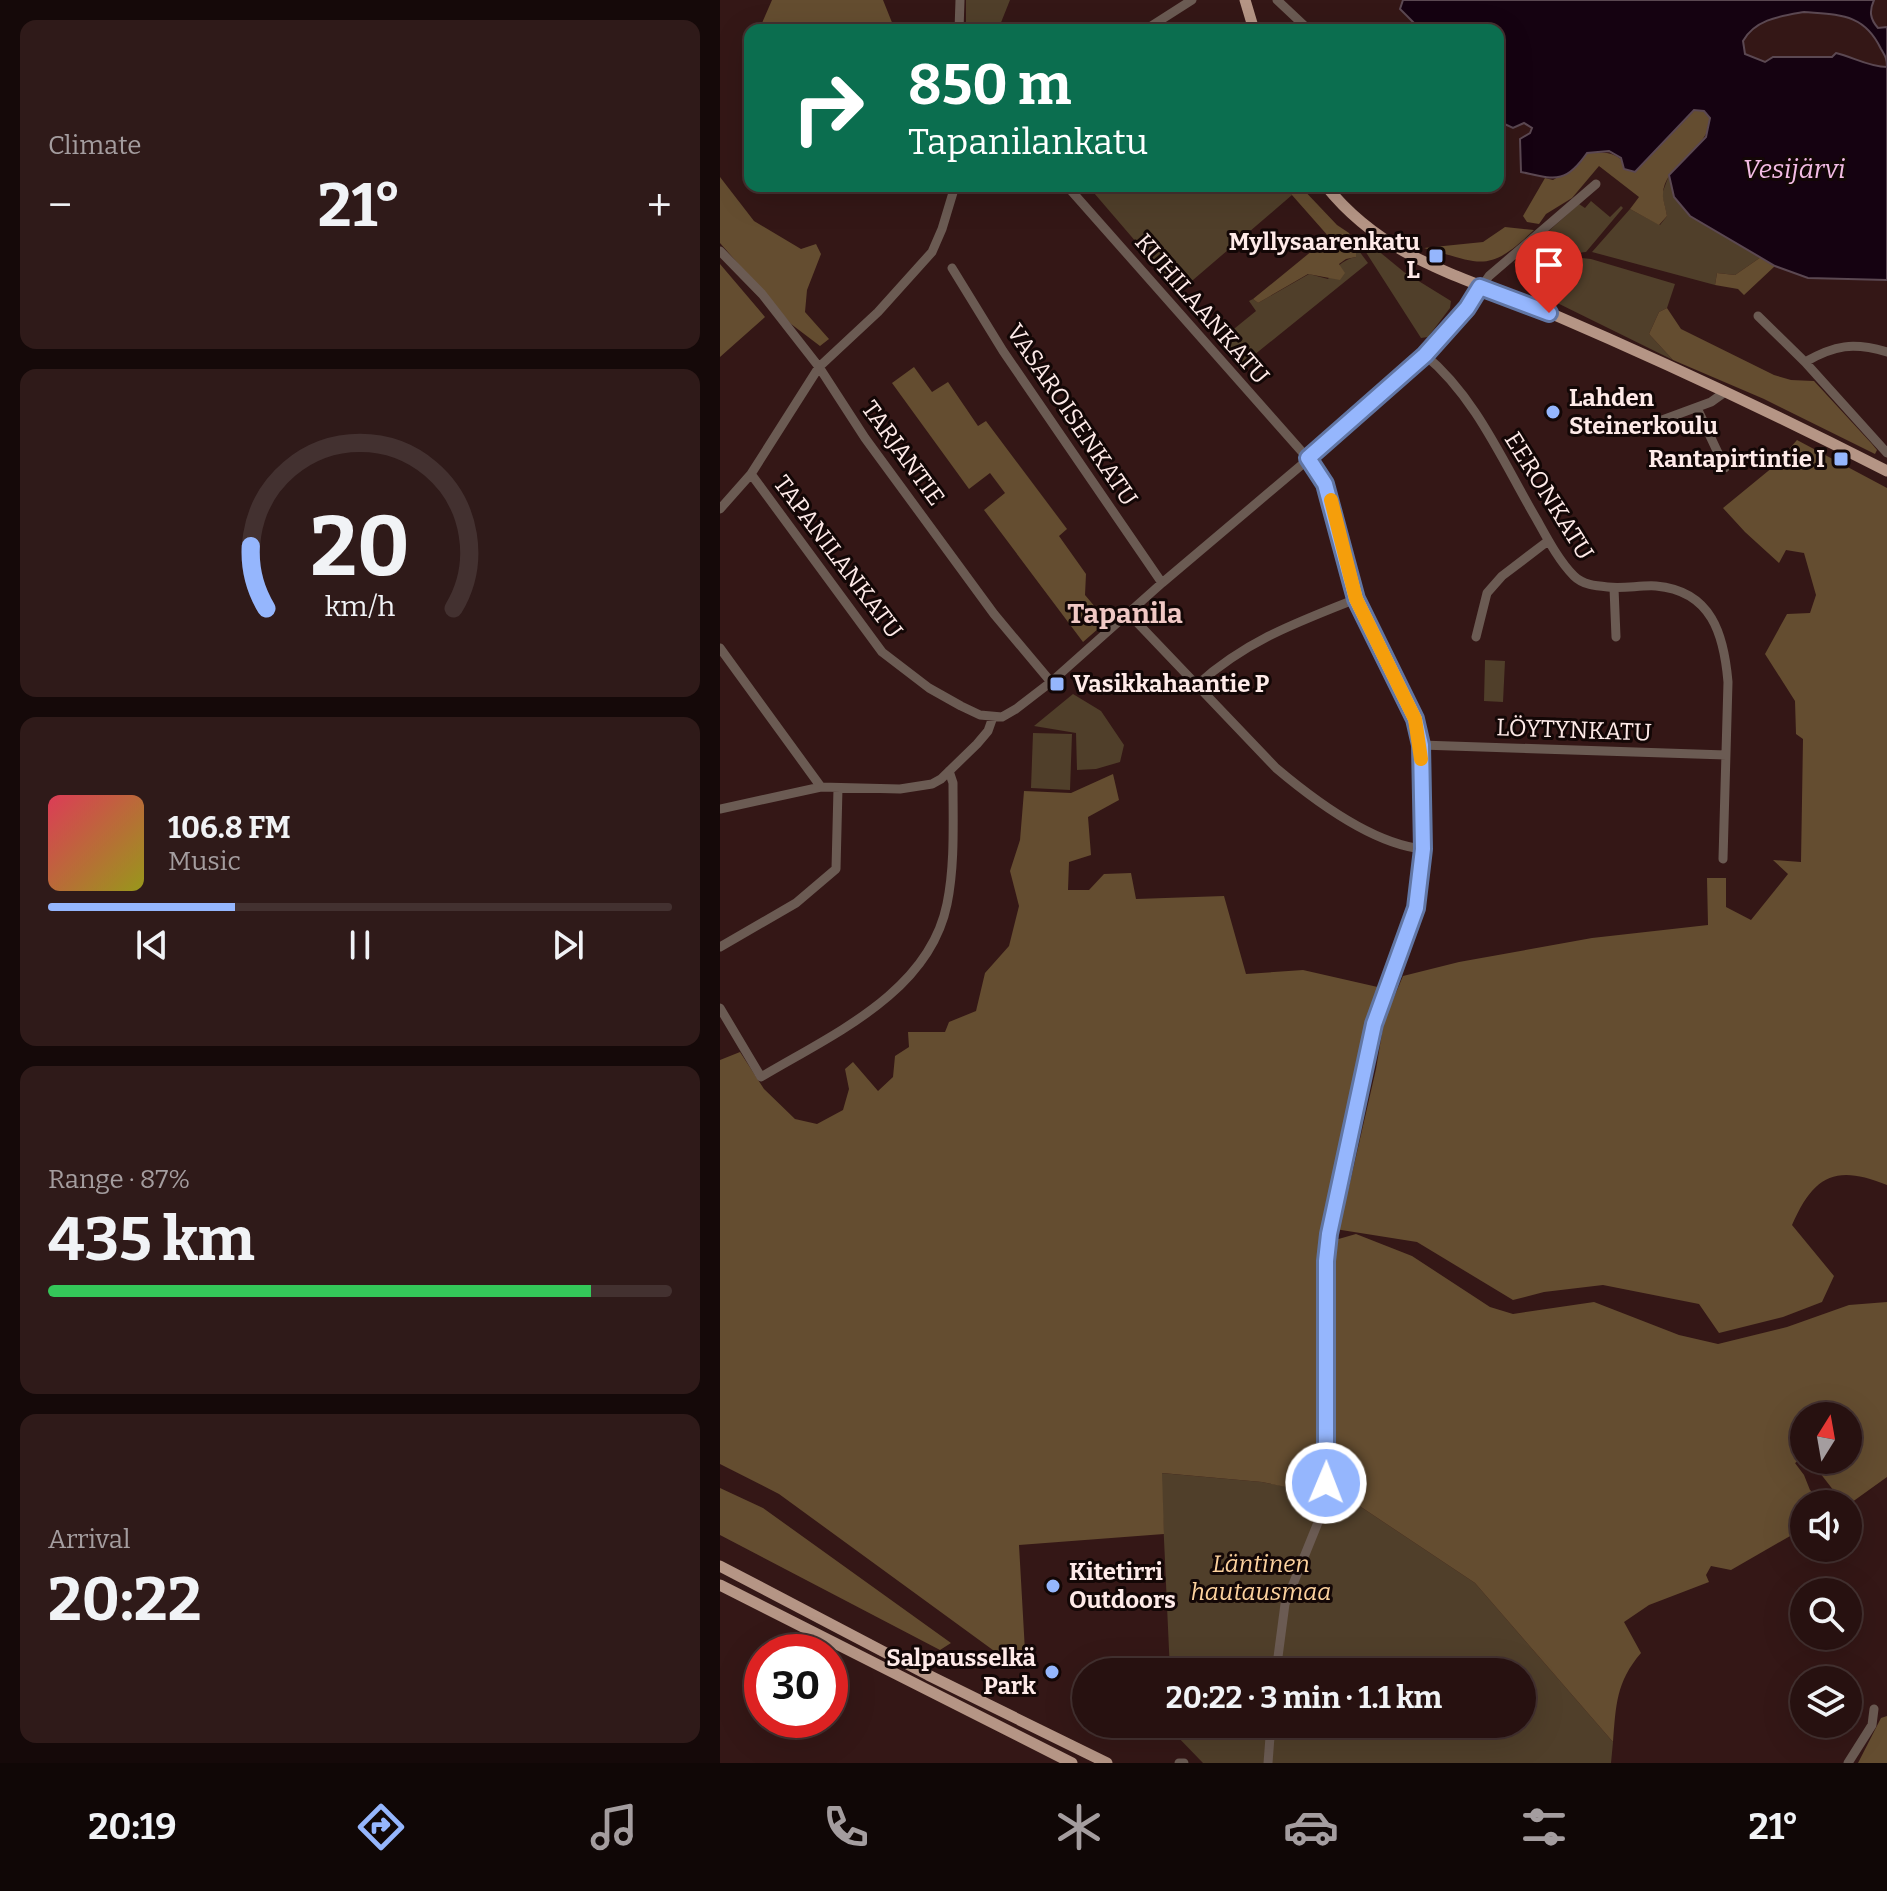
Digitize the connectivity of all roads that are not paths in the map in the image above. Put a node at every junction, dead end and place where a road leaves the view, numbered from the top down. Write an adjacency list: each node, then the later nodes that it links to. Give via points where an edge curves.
1 (960, 0): 5 (street)
2 (1192, 0): 6 (street)
3 (1245, 0): 7 (main road)
4 (1277, 0): 8 (street)
5 (959, 24)
6 (1154, 24)
7 (1252, 24)
8 (1303, 24)
9 (1596, 184): 15 (street)
10 (953, 192): 20 (street, via 932,252)
11 (1072, 192): 25 (street, KUHILAANKATU)
12 (1331, 192): 15 (main road, via 1381,238 1432,268)
13 (720, 251): 20 (street, TARJANTIE, via 762,294)
14 (952, 268): 31 (street, VASAROISENKATU)
15 (1480, 287): 18 (street); 21 (main road)
16 (1758, 316): 19 (street)
17 (1887, 352): 19 (street, via 1830,348)
18 (1425, 355): 25 (street); 30 (street, EERONKATU, via 1470,405)
19 (1805, 362): 24 (street)
20 (819, 367): 28 (street); 38 (street, TARJANTIE, via 994,614)
21 (1725, 392): 22 (street); 27 (main road)
22 (1697, 408): 23 (street); 26 (street)
23 (1635, 430)
24 (1887, 453)
25 (1308, 458): 31 (street); 33 (street, KUHILAANKATU, via 1328,491)
26 (1725, 468)
27 (1886, 468)
28 (751, 474): 29 (street); 40 (street, TAPANILANKATU, via 882,652 929,688)
29 (720, 509)
30 (1548, 541): 32 (street, EERONKATU, via 1574,576); 35 (street, via 1487,593)
31 (1162, 583): 34 (street)
32 (1614, 588): 36 (street); 42 (street, EERONKATU, via 1657,586 1685,593 1709,613 1726,656)
33 (1356, 599): 39 (street, via 1238,651); 41 (street, KUHILAANKATU, via 1415,719)
34 (1129, 614): 38 (street); 39 (street)
35 (1476, 637)
36 (1616, 637)
37 (720, 648): 44 (street)
38 (1051, 682): 40 (street, via 1016,709)
39 (1197, 685): 47 (street, via 1299,787 1385,839)
40 (993, 717): 43 (street, via 988,731)
41 (1421, 745): 42 (street, LÖYTYNKATU); 47 (street, KUHILAANKATU)
42 (1726, 755): 48 (street, EERONKATU)
43 (949, 771): 45 (street, via 919,787); 50 (street, via 953,863 947,907 928,951 899,989 865,1016 761,1077)
44 (821, 787): 45 (street); 46 (street)
45 (838, 788): 49 (street, via 836,869 796,903)
46 (720, 809)
47 (1423, 849): 53 (street, KUHILAANKATU, via 1416,908 1374,1024 1329,1234 1326,1483 1319,1520 1285,1604)
48 (1723, 859)
49 (720, 947)
50 (720, 1008)
51 (720, 1566): 57 (main road)
52 (720, 1585): 56 (main road)
53 (1278, 1658)
54 (1874, 1709): 59 (street, via 1872,1725)
55 (1270, 1738): 58 (street)
56 (1072, 1763)
57 (1107, 1763)
58 (1268, 1763)
59 (1848, 1763)

